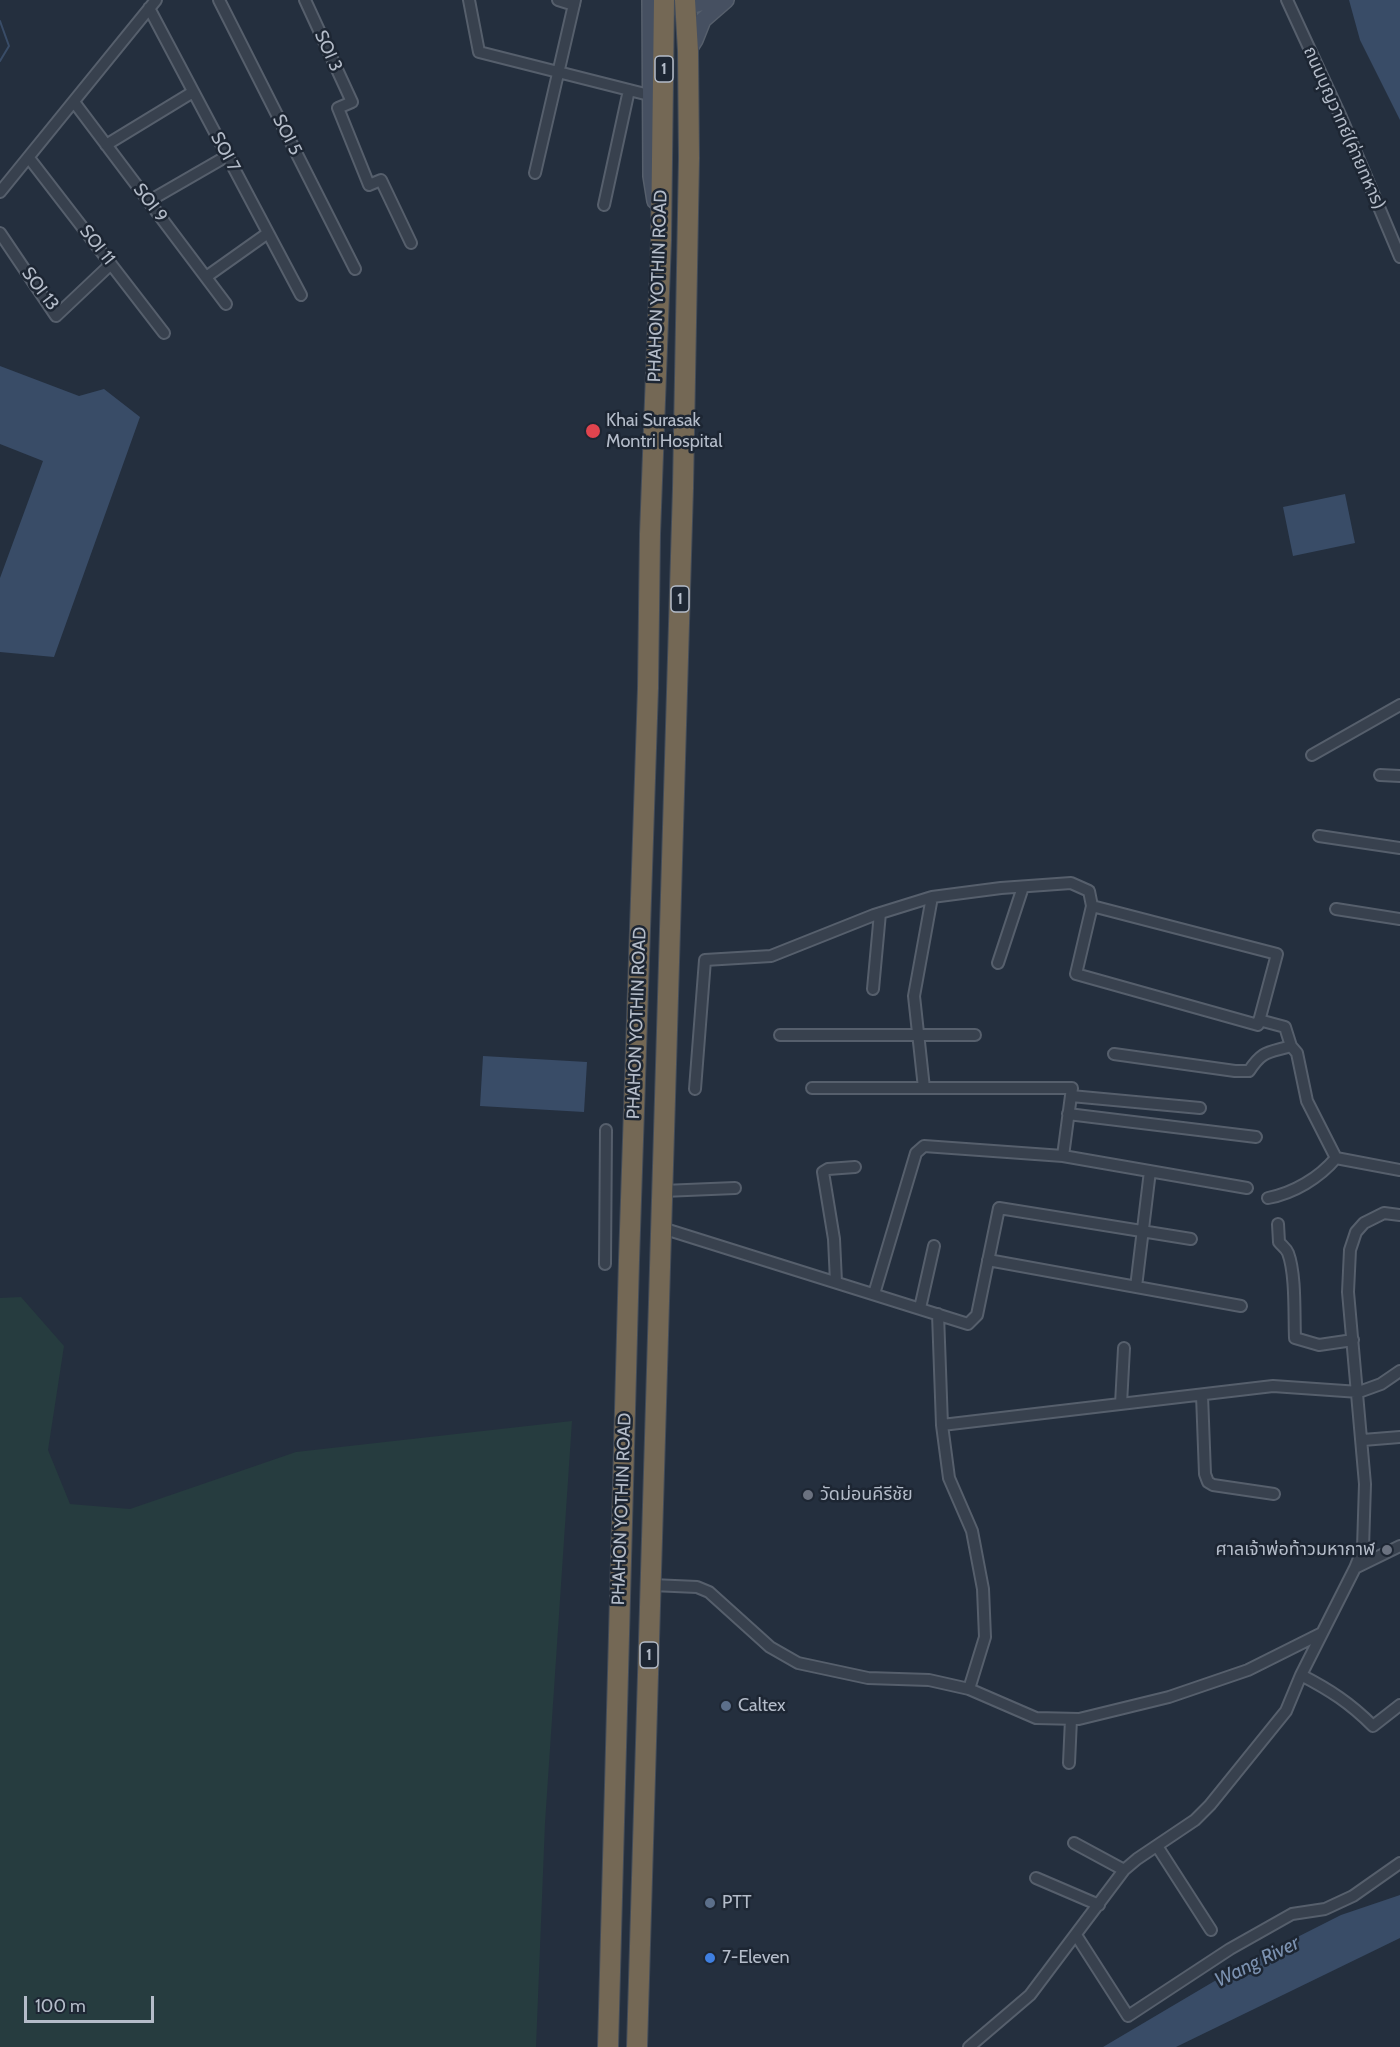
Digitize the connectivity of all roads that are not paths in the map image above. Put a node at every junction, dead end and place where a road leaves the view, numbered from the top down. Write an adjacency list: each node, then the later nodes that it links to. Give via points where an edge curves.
1 (219, 0): 31 (street, SOI 5)
2 (305, 0): 28 (street, SOI 3, via 351,102 338,108 369,185 381,180)
3 (469, 0): 13 (street, via 479,52)
4 (558, 0): 8 (street)
5 (711, 0): 11 (main road)
6 (726, 0): 12 (main road, via 703,20)
7 (1287, 0): 29 (street, ถนนบุญวาทย์(ค่ายทหาร))
8 (574, 3): 13 (street)
9 (660, 3): 11 (highway); 16 (main road, 1); 27 (highway, PHAHON YOTHIN ROAD / 1)
10 (152, 4): 15 (street, SOI 7); 17 (street)
11 (686, 4): 12 (highway, PHAHON YOTHIN ROAD / 1)
12 (688, 51): 71 (highway, PHAHON YOTHIN ROAD / 1, via 683,488)
13 (558, 73): 14 (street); 21 (street)
14 (629, 90): 16 (street); 24 (street)
15 (193, 92): 18 (street); 19 (street, SOI 7)
16 (650, 94): 27 (main road, 1, via 651,176)
17 (74, 102): 18 (street, SOI 9); 20 (street)
18 (106, 145): 23 (street, SOI 9)
19 (227, 156): 23 (street); 26 (street, SOI 7)
20 (29, 158): 22 (street); 30 (street, SOI 11)
21 (535, 173)
22 (0, 192)
23 (149, 201): 32 (street, SOI 9)
24 (604, 205)
25 (0, 233): 30 (street, SOI 13, via 56,316)
26 (268, 233): 32 (street); 33 (street, SOI 7)
27 (661, 240): 79 (highway, PHAHON YOTHIN ROAD / 1)
28 (411, 243)
29 (1400, 257)
30 (111, 264): 35 (street, SOI 11)
31 (355, 269)
32 (207, 277): 34 (street, SOI 9)
33 (301, 296)
34 (226, 304)
35 (164, 333)
36 (1400, 705): 37 (street)
37 (1312, 754)
38 (1380, 775): 39 (street)
39 (1400, 776)
40 (1319, 836): 41 (street)
41 (1400, 848)
42 (1023, 886): 43 (street); 44 (street, via 1071,883 1089,891); 48 (street)
43 (932, 897): 46 (street); 52 (street, via 914,996)
44 (1092, 906): 50 (street, via 1277,954); 50 (street, via 1076,974 1258,1025)
45 (1336, 909): 47 (street)
46 (880, 913): 49 (street); 58 (street, via 771,956 705,960)
47 (1400, 919)
48 (998, 963)
49 (873, 990)
50 (1259, 1020): 54 (street, via 1285,1028)
51 (780, 1035): 52 (street)
52 (917, 1035): 53 (street); 57 (street)
53 (975, 1035)
54 (1291, 1046): 55 (street, via 1263,1053 1249,1071); 65 (street, via 1297,1053 1307,1101)
55 (1114, 1054)
56 (812, 1088): 57 (street)
57 (924, 1088): 59 (street, via 1072,1088)
58 (695, 1089)
59 (1071, 1096): 60 (street); 61 (street)
60 (1200, 1108)
61 (1068, 1114): 63 (street); 64 (street)
62 (606, 1130): 82 (street)
63 (1256, 1137)
64 (1063, 1156): 68 (street); 85 (street, via 920,1148)
65 (1335, 1158): 67 (street); 72 (street, via 1320,1174 1287,1194)
66 (855, 1167): 83 (street, via 823,1172 834,1239)
67 (1400, 1170)
68 (1150, 1171): 70 (street); 76 (street)
69 (735, 1188): 71 (street)
70 (1247, 1188)
71 (663, 1191): 75 (highway, PHAHON YOTHIN ROAD / 1)
72 (1268, 1198)
73 (1400, 1215): 89 (street, via 1384,1213 1373,1217 1356,1232 1348,1293)
74 (1278, 1224): 89 (street, via 1279,1242 1287,1250 1290,1262 1295,1338 1319,1345)
75 (662, 1228): 81 (highway, PHAHON YOTHIN ROAD / 1); 83 (street)
76 (1142, 1231): 77 (street); 80 (street, via 999,1208); 84 (street)
77 (1191, 1239)
78 (934, 1246): 87 (street)
79 (629, 1260): 81 (highway); 116 (highway, PHAHON YOTHIN ROAD / 1)
80 (988, 1260): 84 (street); 88 (street, via 977,1315 968,1324)
81 (661, 1263): 101 (highway, PHAHON YOTHIN ROAD / 1)
82 (605, 1264)
83 (836, 1282): 85 (street)
84 (1136, 1287): 86 (street)
85 (874, 1294): 87 (street)
86 (1241, 1306)
87 (920, 1308): 88 (street)
88 (938, 1314): 95 (street)
89 (1353, 1340): 92 (street)
90 (1124, 1348): 94 (street)
91 (1400, 1371): 92 (street)
92 (1359, 1392): 93 (street, via 1274,1386); 97 (street)
93 (1202, 1395): 94 (street); 98 (street, via 1208,1482)
94 (1121, 1404): 95 (street)
95 (942, 1425): 104 (street, via 950,1478 972,1531 983,1589 985,1637)
96 (1400, 1437): 97 (street)
97 (1363, 1440): 100 (street, via 1365,1529)
98 (1274, 1494)
99 (1400, 1546): 100 (street)
100 (1355, 1568): 102 (street)
101 (652, 1585): 104 (street, via 698,1587 709,1592 770,1647 798,1663 868,1678 929,1680); 117 (highway, PHAHON YOTHIN ROAD / 1)
102 (1322, 1633): 103 (street); 106 (street, via 1236,1674 1169,1697)
103 (1301, 1676): 105 (street, via 1333,1692 1373,1726); 109 (street, via 1279,1722 1210,1805)
104 (969, 1689): 106 (street, via 1036,1719)
105 (1400, 1705)
106 (1071, 1719): 107 (street)
107 (1069, 1763)
108 (1074, 1843): 111 (street)
109 (1157, 1846): 111 (street); 114 (street)
110 (1400, 1863): 115 (street, via 1325,1909 1292,1914 1230,1949 1128,2016)
111 (1124, 1870): 113 (street)
112 (1036, 1878): 113 (street)
113 (1099, 1905): 115 (street)
114 (1211, 1930)
115 (1076, 1935): 118 (street, via 1030,1995)
116 (608, 2047)
117 (637, 2047)
118 (969, 2047)

